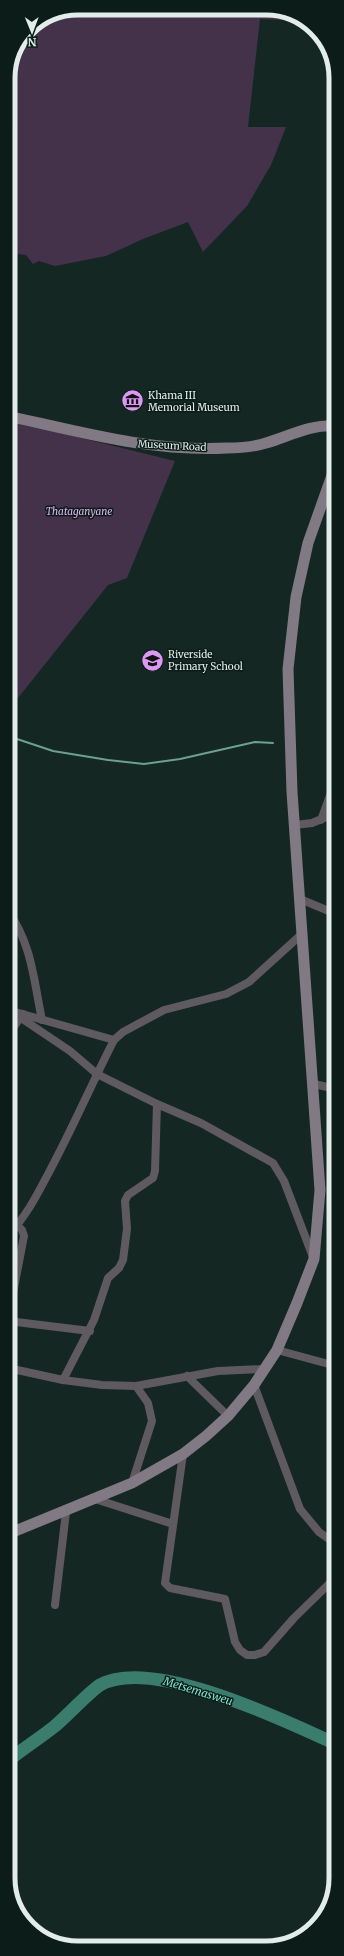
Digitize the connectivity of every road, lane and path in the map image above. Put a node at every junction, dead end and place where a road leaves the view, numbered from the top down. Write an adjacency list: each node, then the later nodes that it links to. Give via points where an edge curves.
1 (15, 418): 2 (street, Museum Road, via 133,443 225,448 264,443 310,427)
2 (329, 426)
3 (329, 484): 7 (street, via 308,543 296,604 288,669)
4 (329, 798): 6 (street)
5 (329, 816): 6 (street)
6 (321, 820): 7 (street)
7 (295, 825): 8 (street)
8 (300, 899): 9 (street); 11 (street)
9 (329, 911)
10 (15, 922): 14 (street, via 22,933 32,967)
11 (303, 933): 16 (street, via 249,982 226,994 164,1010 123,1032); 18 (street)
12 (15, 1013): 13 (street)
13 (22, 1016): 14 (street); 15 (street); 17 (street)
14 (42, 1020): 16 (street)
15 (15, 1026)
16 (114, 1040): 17 (street)
17 (97, 1074): 20 (street); 21 (street, via 65,1143)
18 (314, 1084): 19 (street); 23 (street, via 320,1190)
19 (329, 1087)
20 (157, 1104): 23 (street, via 201,1123 273,1163 284,1181); 26 (street, via 153,1178 128,1195 125,1201 128,1229 123,1260 119,1268 108,1278)
21 (18, 1226): 22 (street); 24 (street, via 24,1236)
22 (15, 1228)
23 (314, 1259): 27 (street)
24 (15, 1283)
25 (15, 1321): 26 (street)
26 (90, 1331): 32 (street)
27 (276, 1350): 28 (street); 29 (street)
28 (329, 1364)
29 (264, 1369): 31 (street, via 218,1371); 33 (street)
30 (15, 1370): 32 (street)
31 (187, 1376): 34 (street); 35 (street)
32 (63, 1380): 34 (street)
33 (254, 1385): 35 (street); 42 (street, via 300,1509 318,1532)
34 (136, 1386): 37 (street, via 148,1403 152,1420)
35 (228, 1416): 36 (street)
36 (183, 1454): 37 (street); 40 (street)
37 (132, 1483): 38 (street)
38 (95, 1499): 39 (street); 40 (street)
39 (66, 1512): 41 (street); 44 (street)
40 (173, 1524): 43 (street, via 165,1583 167,1586 225,1599 236,1642 240,1650 247,1655 264,1652 294,1618)
41 (15, 1531)
42 (329, 1539)
43 (329, 1585)
44 (55, 1605)

